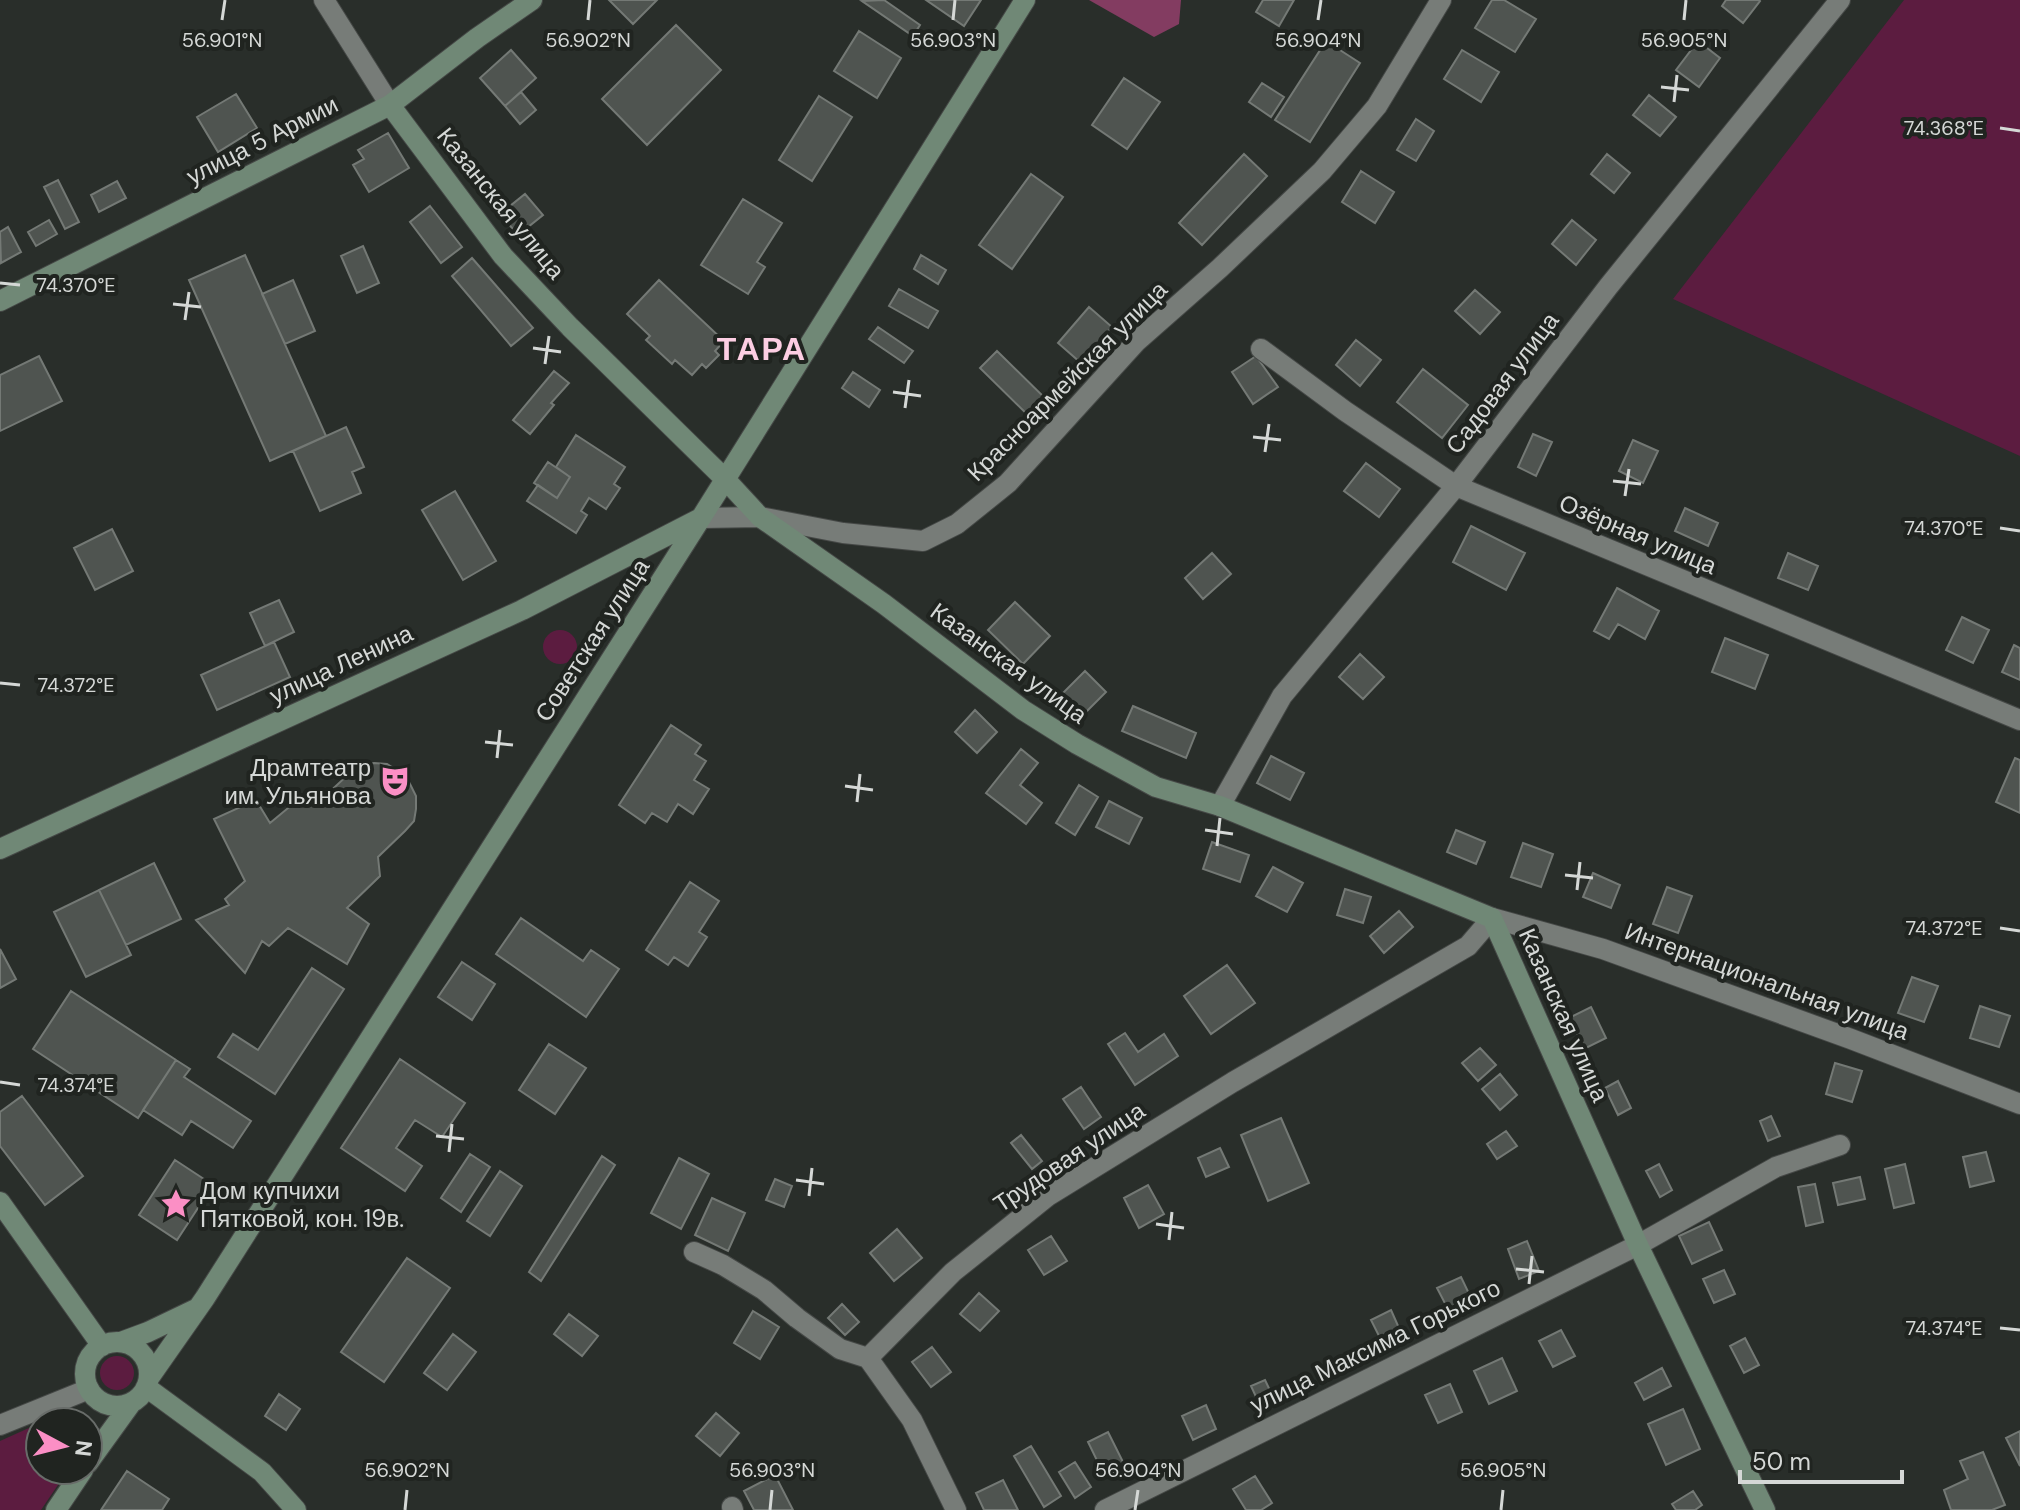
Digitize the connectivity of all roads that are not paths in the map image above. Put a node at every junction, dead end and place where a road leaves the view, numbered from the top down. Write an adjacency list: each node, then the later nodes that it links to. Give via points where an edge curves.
1 (324, 0): 6 (street, Казанская улица)
2 (532, 0): 6 (main road, улица 5 Армии)
3 (1025, 0): 9 (main road, Советская улица)
4 (1441, 0): 11 (street, Красноармейская улица, via 1377,106 1322,171 1136,342 1008,483 957,524 923,541)
5 (1840, 0): 10 (street, Садовая улица, via 1608,287)
6 (390, 105): 7 (main road, улица 5 Армии); 9 (main road, Казанская улица, via 503,256)
7 (0, 301)
8 (1261, 349): 10 (street, Озёрная улица)
9 (725, 479): 11 (main road, Казанская улица); 12 (main road, Советская улица)
10 (1456, 486): 13 (street, Озёрная улица); 14 (street, Садовая улица, via 1282,696)
11 (760, 517): 12 (street, Красноармейская улица); 14 (main road, Казанская улица, via 1050,727 1156,787)
12 (701, 518): 15 (main road, улица Ленина, via 522,610); 22 (main road, Советская улица)
13 (2020, 720)
14 (1220, 806): 16 (main road, Казанская улица)
15 (0, 849)
16 (1492, 918): 17 (street, Интернациональная улица, via 1603,949); 20 (main road, Казанская улица); 24 (street, Трудовая улица, via 1468,946 1048,1196 953,1272)
17 (2020, 1104)
18 (1840, 1145): 20 (street, улица Максима Горького, via 1776,1167)
19 (0, 1202): 23 (main road)
20 (1638, 1245): 34 (street, улица Максима Горького); 35 (main road, Казанская улица)
21 (694, 1252): 24 (street, via 764,1290 840,1349)
22 (199, 1307): 23 (main road); 25 (main road, Советская улица)
23 (111, 1344): 25 (main road, via 139,1350 148,1368); 26 (main road, via 88,1360 85,1380)
24 (868, 1358): 33 (street, via 912,1420)
25 (142, 1389): 26 (main road, via 113,1405); 29 (main road, Советская улица); 32 (main road, via 262,1472)
26 (92, 1393): 27 (main road, Советская улица); 28 (street)
27 (96, 1406)
28 (0, 1425)
29 (104, 1441)
30 (72, 1486): 31 (main road)
31 (56, 1510)
32 (296, 1510)
33 (956, 1510)
34 (1105, 1510)
35 (1765, 1510)

